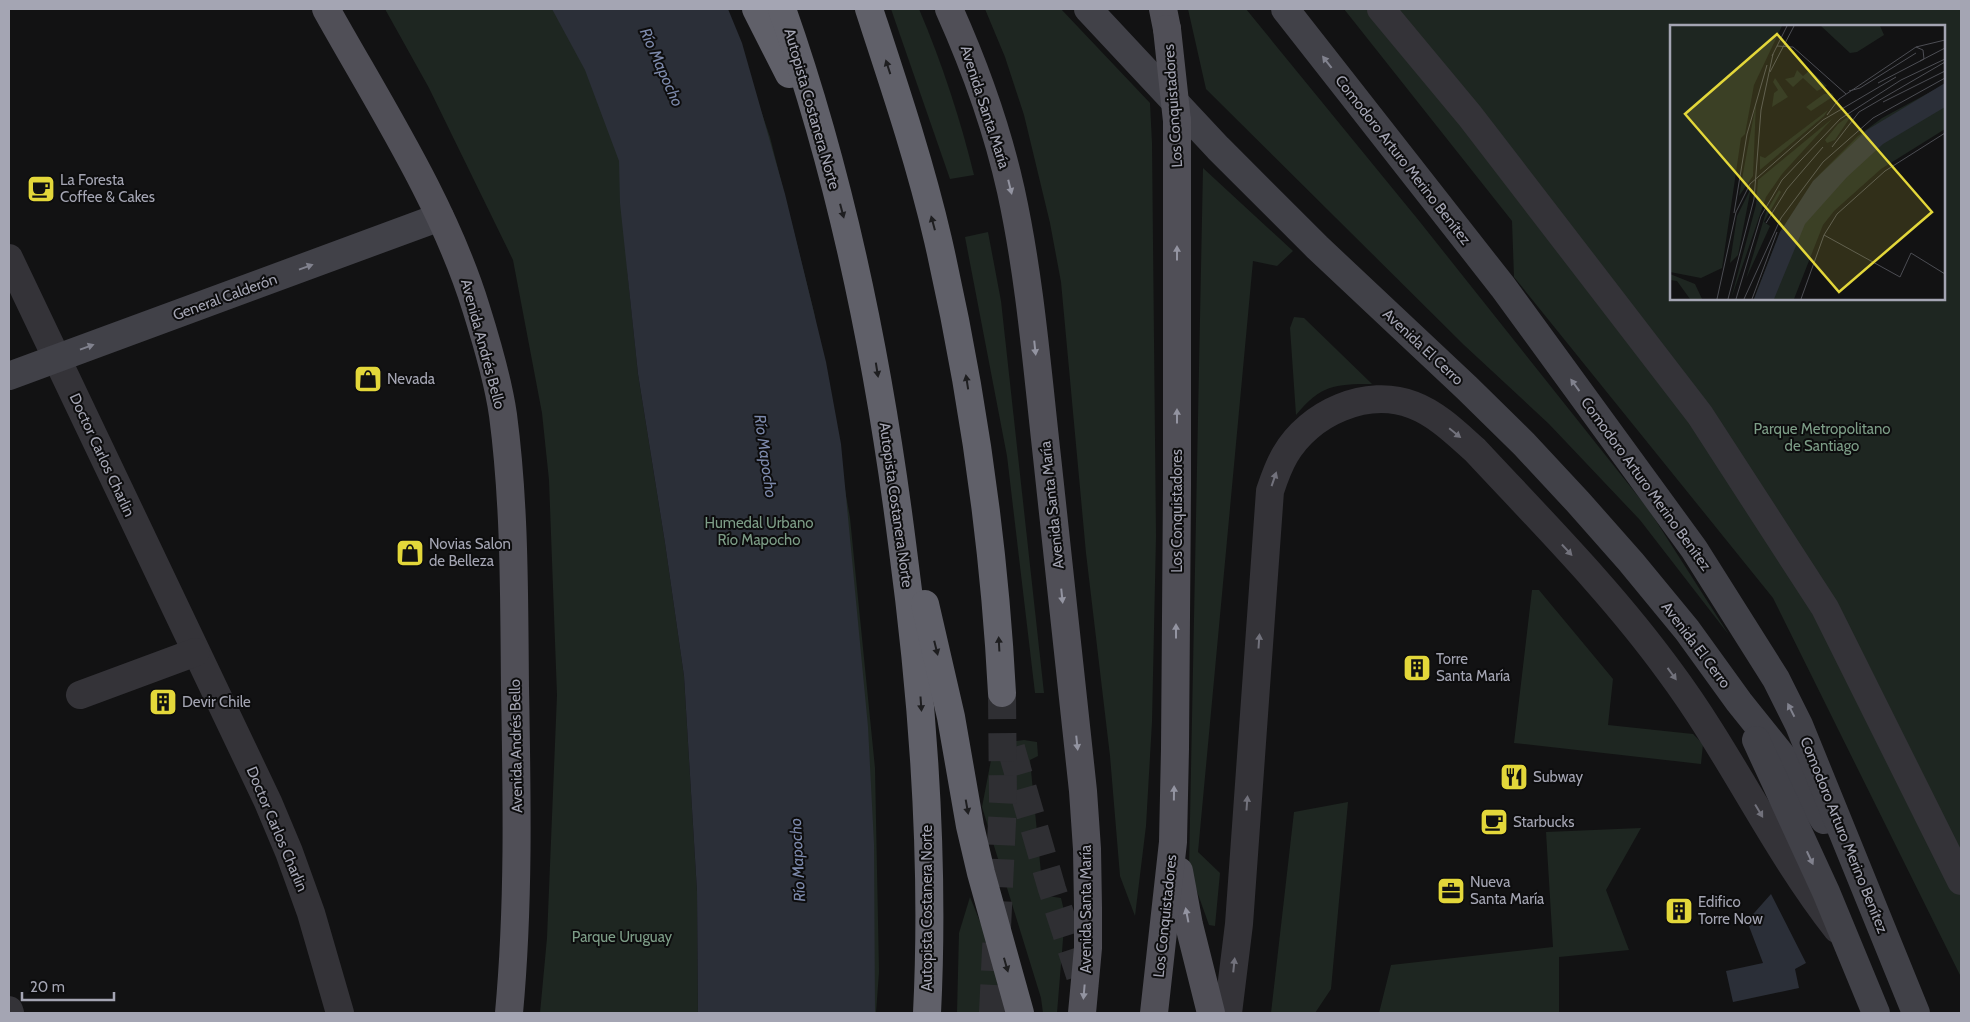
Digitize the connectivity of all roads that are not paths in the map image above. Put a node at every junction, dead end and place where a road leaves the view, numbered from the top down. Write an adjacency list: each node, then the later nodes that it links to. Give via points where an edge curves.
1 (326, 9): 11 (main road, Avenida Andrés Bello)
2 (756, 9): 10 (highway)
3 (782, 9): 10 (highway, Autopista Costanera Norte)
4 (869, 9): 17 (highway, one-way to 4, via 989,530 965,370 938,240)
5 (949, 9): 32 (main road, Avenida Santa María, one-way to 32, via 980,84 992,123 1011,189 1024,265 1087,849 1088,948)
6 (1088, 9): 19 (street, Avenida El Cerro, via 1284,214 1524,444 1631,562 1687,630)
7 (1284, 9): 22 (street, Comodoro Arturo Merino Benítez, one-way to 7, via 1799,725 1776,679 1694,549 1503,288)
8 (1381, 9): 21 (street, via 1470,116 1700,415 1825,608)
9 (1165, 19): 20 (main road, Los Conquistadores, one-way to 9, bridge, via 1177,121)
10 (825, 147): 15 (highway, Autopista Costanera Norte, one-way to 15, via 874,356)
11 (440, 217): 13 (street, General Calderón, one-way to 11); 29 (main road, Avenida Andrés Bello, via 476,308 489,354 502,413 511,491 517,888)
12 (9, 258): 13 (street, Doctor Carlos Charlin)
13 (56, 358): 14 (street, General Calderón); 16 (street, Doctor Carlos Charlin)
14 (9, 376)
15 (897, 499): 30 (highway, Autopista Costanera Norte, one-way to 30, via 919,679 926,789); 31 (highway, one-way to 31, via 939,661 981,873)
16 (196, 652): 18 (street); 28 (street, Doctor Carlos Charlin, via 289,852 311,913)
17 (1002, 693)
18 (80, 695)
19 (1739, 702): 22 (street, Avenida El Cerro, via 1788,763); 23 (street, Avenida El Cerro, one-way to 23)
20 (1173, 842): 33 (main road, Los Conquistadores); 34 (main road, one-way to 20)
21 (1961, 881)
22 (1863, 884): 24 (street, Comodoro Arturo Merino Benítez)
23 (1845, 939): 26 (street, Avenida El Cerro); 35 (street, Avenida El Cerro, one-way to 23, via 1239,924 1270,491 1285,454 1297,439 1325,415 1357,402 1375,399 1396,400 1415,406 1455,432 1606,592 1700,714 1814,899)
24 (1895, 960): 26 (street, via 1890,979); 36 (street, Comodoro Arturo Merino Benítez)
25 (9, 1010): 27 (street)
26 (1873, 1011)
27 (10, 1013)
28 (340, 1013)
29 (509, 1013)
30 (927, 1013)
31 (1020, 1013)
32 (1082, 1013)
33 (1154, 1013)
34 (1211, 1013)
35 (1228, 1013)
36 (1916, 1013)

